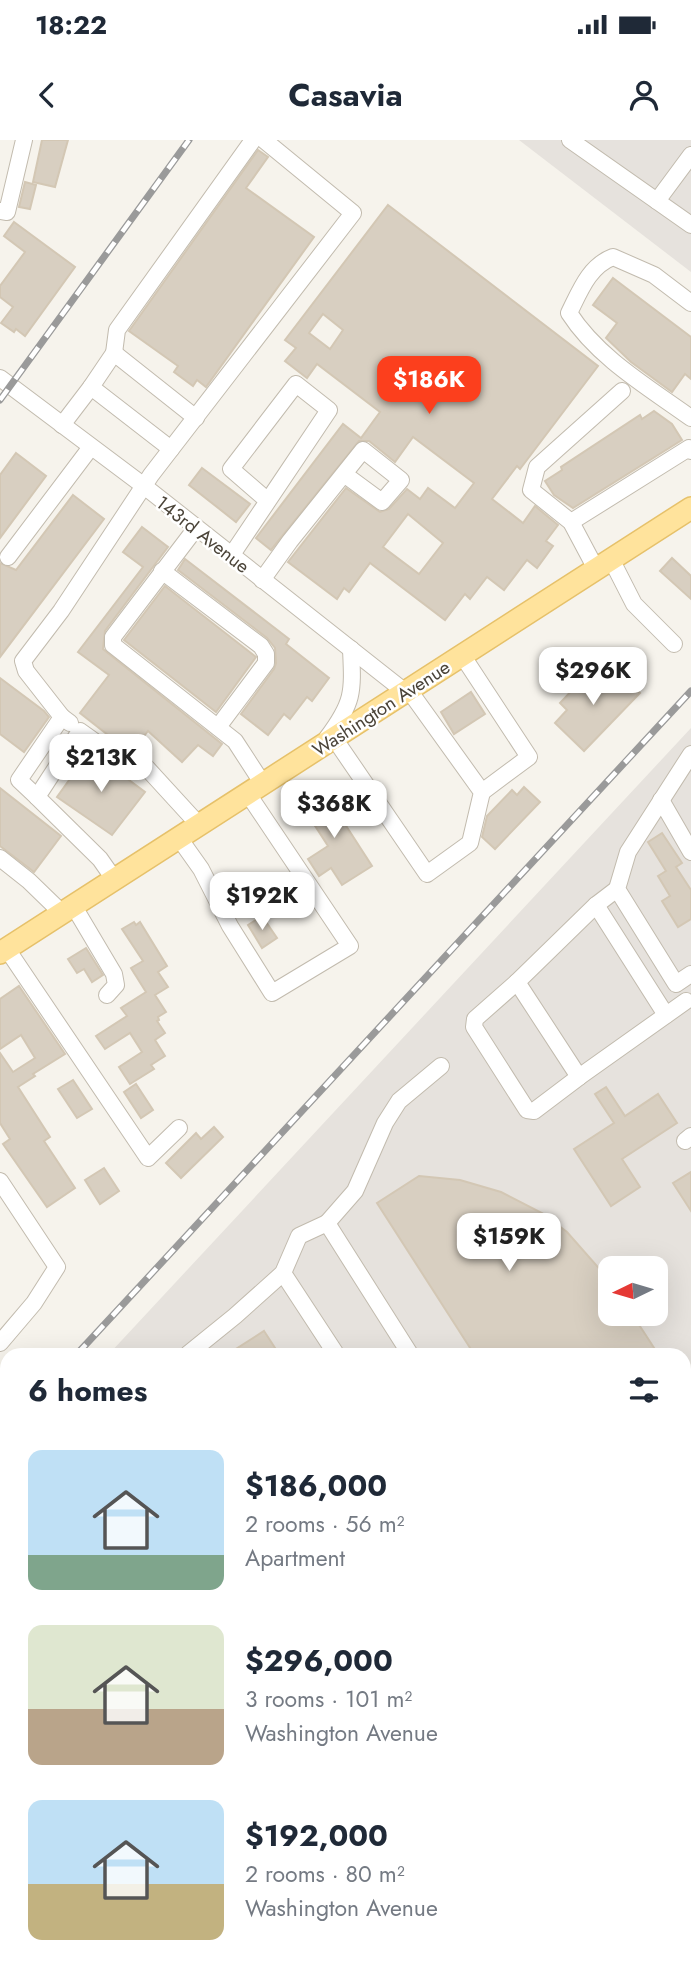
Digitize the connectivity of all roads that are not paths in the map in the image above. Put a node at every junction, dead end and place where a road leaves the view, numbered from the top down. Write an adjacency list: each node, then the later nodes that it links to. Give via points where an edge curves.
1 (24, 140): 7 (street, via 7,212)
2 (253, 140): 10 (street, via 117,330)
3 (264, 140): 14 (street, via 353,213)
4 (570, 140): 6 (street)
5 (691, 155): 6 (street)
6 (657, 201): 8 (street)
7 (0, 211)
8 (691, 225)
9 (691, 303): 15 (street, via 654,275 613,257 600,262 584,282 569,313 582,333 627,372)
10 (114, 353): 12 (street); 14 (street)
11 (0, 378): 16 (street, 143rd Avenue)
12 (91, 387): 16 (street); 18 (street)
13 (622, 391): 24 (street, via 537,467 531,490)
14 (195, 418): 18 (street)
15 (691, 418)
16 (62, 425): 17 (street, 143rd Avenue)
17 (91, 447): 21 (street, 143rd Avenue); 27 (street)
18 (172, 449): 21 (street)
19 (691, 451): 24 (street, via 689,448)
20 (344, 474): 30 (street)
21 (144, 486): 25 (street, 143rd Avenue); 35 (street, via 23,661 30,678)
22 (268, 501): 22 (street, via 329,410 296,384 231,469); 26 (street)
23 (691, 508): 28 (main road, Washington Avenue)
24 (571, 522): 28 (street)
25 (196, 528): 26 (street, 143rd Avenue); 29 (street)
26 (231, 556): 30 (street, 143rd Avenue)
27 (8, 557)
28 (603, 564): 31 (street); 33 (main road, Washington Avenue)
29 (162, 571): 36 (street, via 266,654 266,663); 36 (street, via 113,636 113,645)
30 (262, 580): 32 (street, 143rd Avenue)
31 (674, 644)
32 (351, 649): 34 (street, 143rd Avenue); 38 (street, via 353,687 345,714)
33 (462, 655): 34 (main road, Washington Avenue); 41 (street, via 529,757)
34 (406, 690): 38 (main road, Washington Avenue); 41 (street, 143rd Avenue)
35 (62, 718): 37 (street); 42 (street, via 19,780)
36 (218, 727): 40 (street, via 235,741)
37 (80, 731): 42 (street); 44 (street, via 125,763 145,766)
38 (327, 743): 40 (main road, Washington Avenue); 41 (street, via 427,874 470,843)
39 (691, 754): 43 (street)
40 (256, 789): 44 (main road, Washington Avenue); 45 (street, via 350,946 272,993)
41 (482, 792)
42 (37, 797): 48 (street)
43 (661, 800): 46 (street); 49 (street, via 628,852)
44 (199, 825): 45 (main road, Washington Avenue)
45 (179, 838): 48 (main road, Washington Avenue)
46 (691, 852)
47 (0, 859): 51 (street)
48 (114, 879): 51 (main road, Washington Avenue)
49 (617, 889): 50 (street); 55 (street)
50 (596, 905): 54 (street); 58 (street)
51 (68, 909): 52 (main road, Washington Avenue); 56 (street, via 114,974 116,985)
52 (3, 951): 61 (street, via 148,1158)
53 (691, 974): 55 (street)
54 (517, 982): 60 (street); 60 (street, via 475,1019 474,1027 527,1111 534,1111)
55 (676, 984): 57 (street)
56 (107, 995)
57 (689, 1004): 58 (street)
58 (666, 1015): 60 (street)
59 (442, 1066): 63 (street, via 399,1101 355,1191)
60 (579, 1077)
61 (179, 1128)
62 (0, 1181): 65 (street, via 57,1267)
63 (327, 1223): 64 (street, via 299,1237); 68 (street)
64 (283, 1273): 66 (street); 67 (street)
65 (0, 1343)
66 (195, 1348)
67 (331, 1348)
68 (406, 1348)

